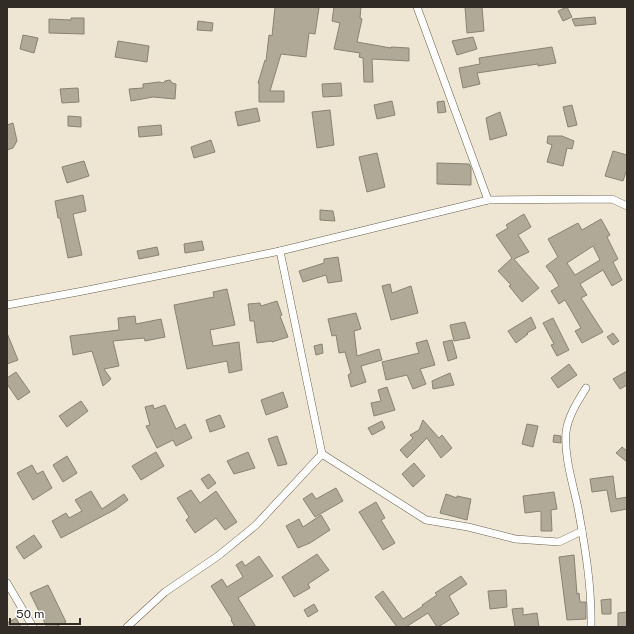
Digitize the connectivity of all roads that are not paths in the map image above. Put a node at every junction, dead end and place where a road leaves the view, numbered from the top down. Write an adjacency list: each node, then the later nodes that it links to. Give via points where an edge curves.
1 (417, 7): 2 (street)
2 (488, 200): 3 (street, via 612,199); 4 (street)
3 (627, 206)
4 (280, 251): 5 (street); 7 (street)
5 (7, 305)
6 (586, 388): 8 (street, via 572,413 566,432 567,456)
7 (322, 454): 8 (street, via 426,520 515,539 559,542); 11 (street, via 256,525 218,556 165,592)
8 (582, 531): 12 (street, via 591,602)
9 (7, 583): 10 (street)
10 (33, 627)
11 (127, 627)
12 (591, 627)

